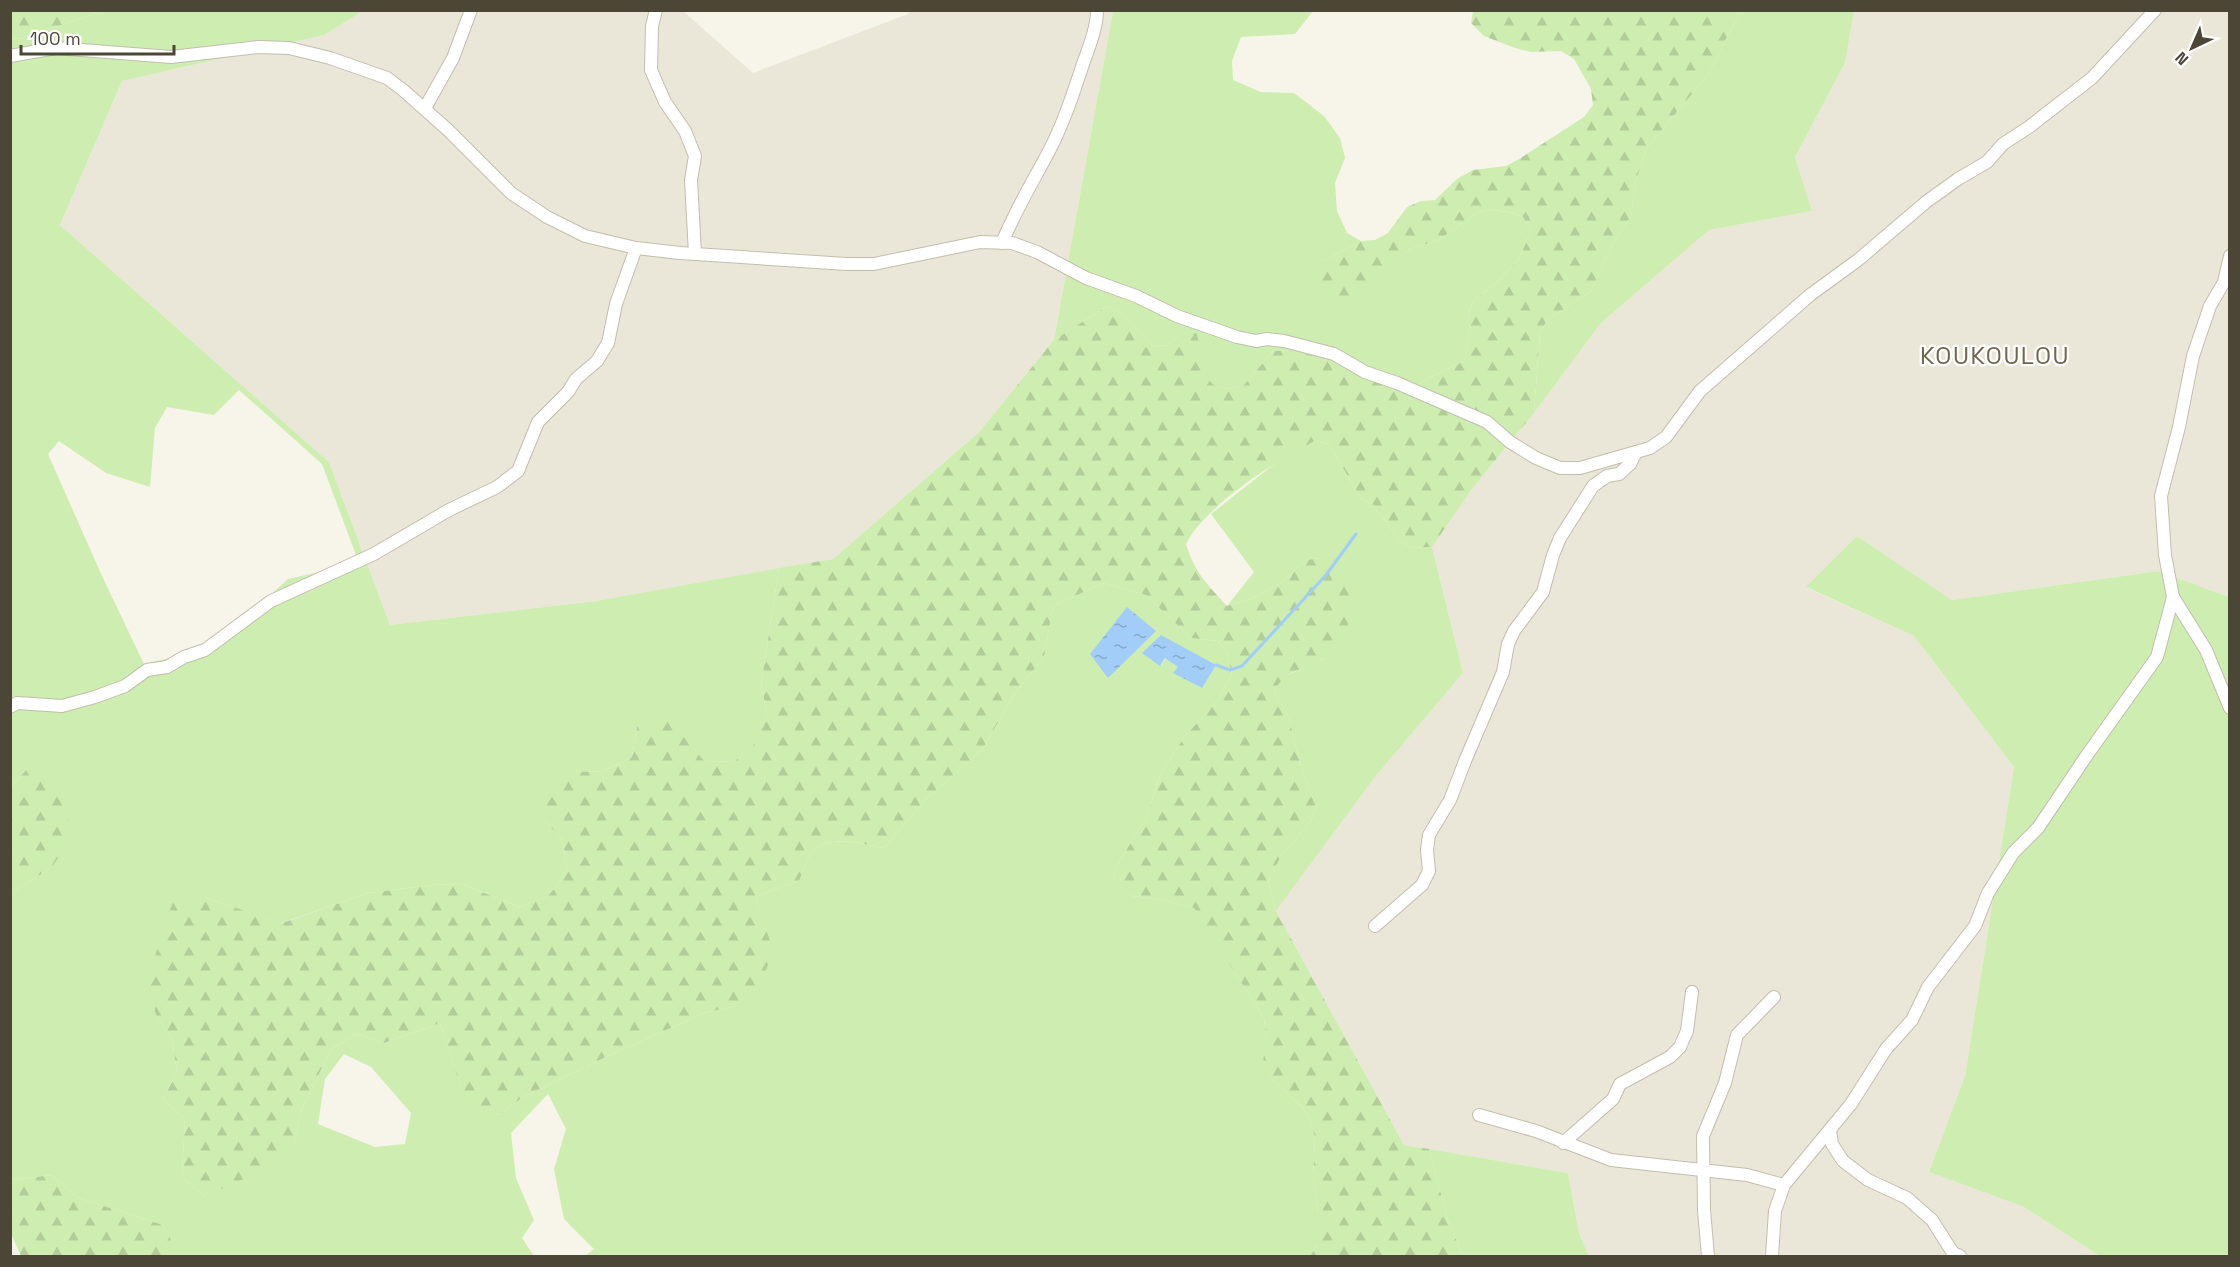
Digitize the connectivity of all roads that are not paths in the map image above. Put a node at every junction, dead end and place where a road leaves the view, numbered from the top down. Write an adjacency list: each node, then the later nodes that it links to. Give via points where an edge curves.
1 (471, 10): 6 (street, via 453,57)
2 (656, 10): 9 (street, via 651,70 695,156 691,180)
3 (1097, 10): 7 (street, via 1071,100)
4 (2155, 10): 11 (street, via 2092,78 1822,285 1701,391 1666,437)
5 (10, 56): 6 (street, via 56,48 171,57 234,48 289,48 387,78)
6 (425, 108): 8 (street, via 503,186 528,205 585,236)
7 (1002, 243): 9 (street, via 980,242 874,264); 11 (street, via 1037,252 1086,278 1238,338 1284,340 1334,354 1365,372 1487,422 1510,442 1560,468 1580,468)
8 (636, 248): 9 (street); 13 (street, via 616,304 608,343 597,361 538,422 518,471 497,488 449,510 374,554 271,601 205,650 166,667 147,670 125,686 62,706 17,703)
9 (695, 254)
10 (2229, 256): 12 (street, via 2224,282 2210,306 2193,356 2161,496)
11 (1636, 452): 15 (street, via 1618,474 1593,486 1560,538 1543,592 1514,631 1503,672 1450,800 1429,835 1429,871 1422,885)
12 (2173, 597): 14 (street, via 2206,650); 19 (street, via 2157,657 2038,828 2013,853 1988,893 1975,926 1928,987 1912,1020 1886,1049)
13 (10, 707)
14 (2229, 708)
15 (1375, 926)
16 (1692, 992): 20 (street, via 1687,1031 1680,1047 1620,1084 1613,1099)
17 (1774, 997): 21 (street, via 1737,1035 1725,1083 1703,1136)
18 (1479, 1114): 20 (street)
19 (1830, 1130): 22 (street); 25 (street, via 1832,1144 1843,1161 1868,1180 1907,1198 1932,1220 1953,1253)
20 (1563, 1143): 21 (street, via 1611,1160)
21 (1703, 1171): 22 (street, via 1747,1175); 23 (street)
22 (1784, 1185): 24 (street, via 1774,1211)
23 (1708, 1257)
24 (1772, 1257)
25 (1960, 1257)

